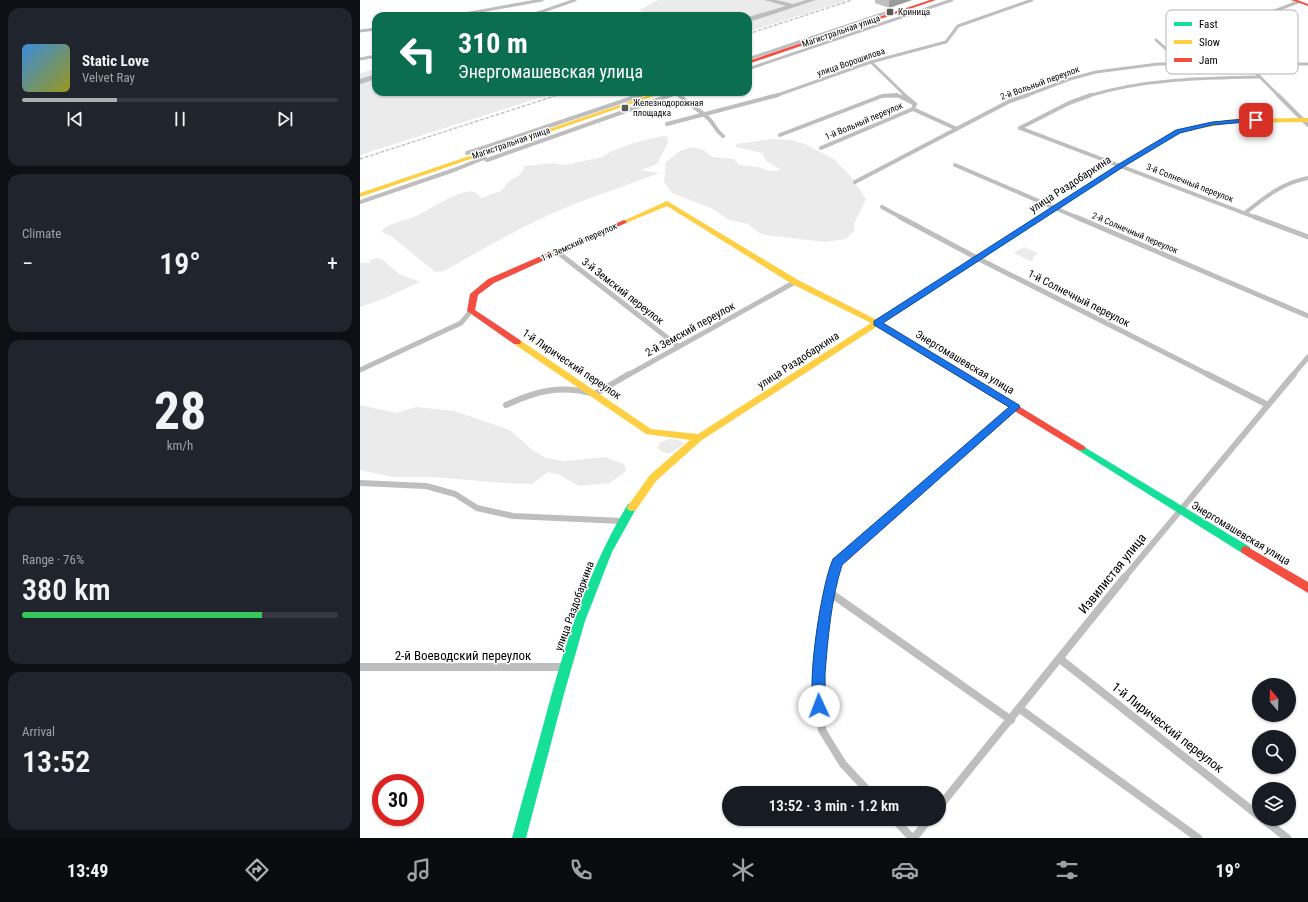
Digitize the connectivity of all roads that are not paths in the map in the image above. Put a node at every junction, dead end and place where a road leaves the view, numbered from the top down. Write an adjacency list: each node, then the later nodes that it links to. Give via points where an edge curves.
1 (542, 0): 9 (street)
2 (575, 0): 10 (street)
3 (934, 0): 11 (street, Магистральная улица)
4 (952, 0): 22 (street)
5 (1032, 0): 20 (street, улица Ворошилова, via 958,26 946,42)
6 (1295, 1): 7 (street); 8 (street)
7 (1308, 5)
8 (1273, 10)
9 (475, 12)
10 (542, 12)
11 (890, 15): 17 (street, via 885,13); 19 (street, Магистральная улица)
12 (372, 30): 13 (street)
13 (360, 31)
14 (1156, 40): 15 (street)
15 (1166, 47)
16 (372, 57): 18 (street)
17 (752, 57)
18 (360, 59)
19 (752, 62)
20 (872, 64): 28 (street); 30 (street, улица Ворошилова, via 771,97)
21 (1166, 64): 33 (street, 2-й Вольный переулок, via 1096,72 1070,79 1010,101)
22 (752, 67)
23 (1260, 76): 31 (street); 41 (street, 3-й Солнечный переулок, via 1176,80 1113,89 1063,105 1020,128)
24 (637, 96): 37 (street)
25 (651, 96): 37 (street, Магистральная улица)
26 (666, 96): 39 (street, via 487,160)
27 (681, 96): 30 (street)
28 (915, 104): 29 (street); 34 (street, via 897,96 882,96)
29 (913, 109): 33 (street); 36 (street, 1-й Вольный переулок)
30 (704, 114): 32 (street, улица Ворошилова); 35 (street, via 716,131)
31 (1307, 122): 41 (street, улица Раздобаркина, via 1232,121 1178,131)
32 (667, 124)
33 (957, 129): 43 (street, 2-й Вольный переулок)
34 (780, 135)
35 (723, 136)
36 (821, 148)
37 (488, 149): 39 (street, Магистральная улица)
38 (467, 154): 39 (street)
39 (479, 154): 44 (street, Магистральная улица); 45 (street, via 454,170)
40 (955, 165): 48 (street, 2-й Солнечный переулок)
41 (1121, 166): 48 (street, улица Раздобаркина); 49 (street, 3-й Солнечный переулок)
42 (1308, 178): 49 (street, via 1288,182 1272,191)
43 (855, 182)
44 (360, 195)
45 (360, 202)
46 (667, 203): 51 (street, 1-й Земский переулок); 53 (street, Энергомашевская улица)
47 (882, 207): 52 (street, 1-й Солнечный переулок)
48 (1054, 208): 52 (street, улица Раздобаркина); 55 (street, 2-й Солнечный переулок)
49 (1245, 213): 50 (street, 3-й Солнечный переулок)
50 (1308, 237)
51 (556, 251): 54 (street, 1-й Земский переулок, via 491,281 474,294); 57 (street, 3-й Земский переулок)
52 (977, 258): 56 (street, улица Раздобаркина); 62 (street, 1-й Солнечный переулок)
53 (795, 282): 56 (street, Энергомашевская улица); 57 (street, 2-й Земский переулок)
54 (471, 311): 59 (street, via 461,323); 60 (street, 1-й Лирический переулок)
55 (1308, 316)
56 (877, 323): 63 (street, Энергомашевская улица); 64 (street, улица Раздобаркина)
57 (678, 346): 60 (street, 2-й Земский переулок)
58 (1308, 357): 62 (street, Извилистая улица)
59 (360, 370)
60 (595, 394): 61 (street, via 570,388 545,390 529,394); 64 (street, 1-й Лирический переулок, via 649,432)
61 (506, 405)
62 (1268, 405): 66 (street, Извилистая улица)
63 (1016, 407): 66 (street, Энергомашевская улица); 69 (street, via 837,562)
64 (699, 438): 67 (street, улица Раздобаркина, via 669,462 641,493)
65 (360, 483): 67 (street, via 426,486 455,494 477,508 513,516)
66 (1180, 510): 68 (street, Энергомашевская улица); 70 (street, Извилистая улица)
67 (622, 521): 72 (street, улица Раздобаркина, via 590,590)
68 (1308, 588)
69 (829, 592): 74 (street); 75 (street, via 818,694 822,730 843,764)
70 (1060, 659): 73 (street, Извилистая улица); 77 (street, 1-й Лирический переулок)
71 (360, 667): 72 (street, 2-й Воеводский переулок)
72 (565, 668): 81 (street, улица Раздобаркина)
73 (1020, 709): 74 (street, Извилистая улица); 83 (street)
74 (1011, 720): 76 (street, Извилистая улица)
75 (863, 786)
76 (946, 799)
77 (1252, 810)
78 (901, 826): 82 (street)
79 (923, 826): 82 (street)
80 (1272, 826): 84 (street)
81 (519, 838)
82 (913, 838)
83 (1198, 838)
84 (1287, 838)

